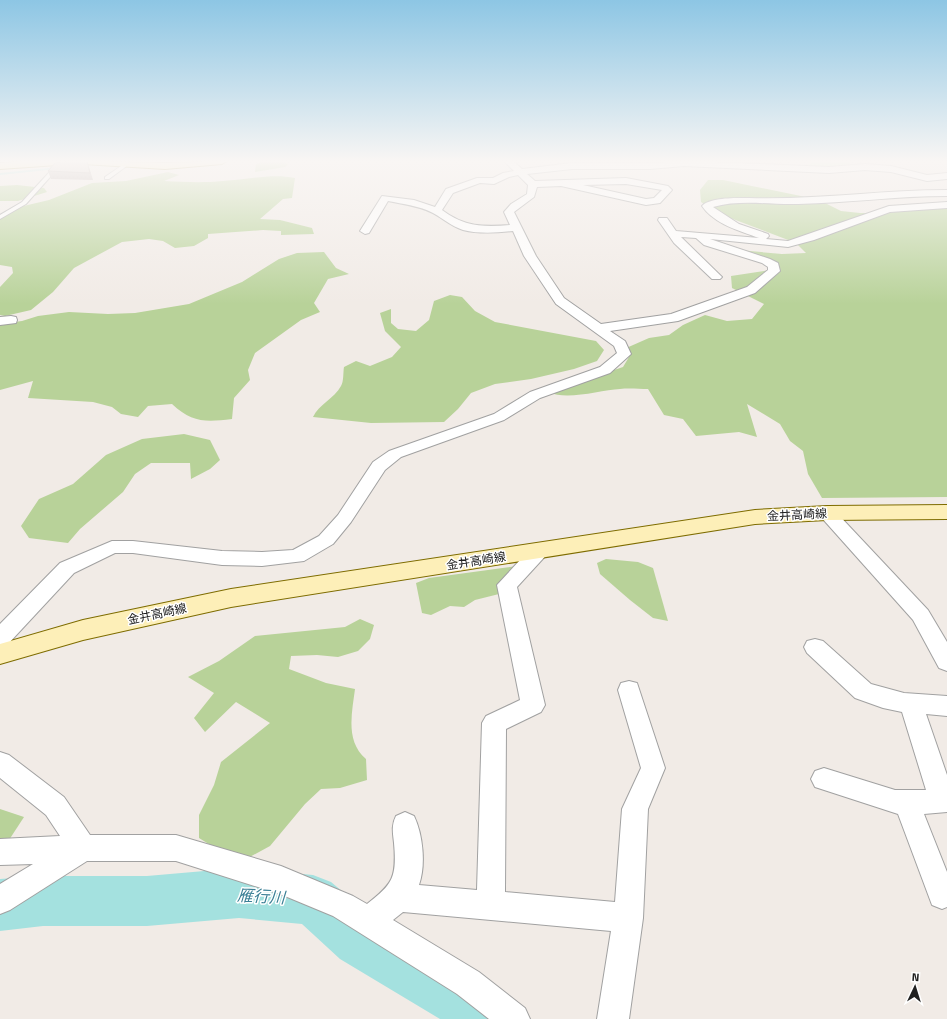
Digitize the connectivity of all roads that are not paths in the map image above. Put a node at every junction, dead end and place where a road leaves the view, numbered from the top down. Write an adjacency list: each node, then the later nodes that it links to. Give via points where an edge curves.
1 (14, 209): 8 (lane)
2 (379, 209): 11 (street)
3 (430, 209): 7 (street)
4 (512, 209): 10 (street, via 509,212)
5 (708, 209): 14 (street, via 736,226)
6 (895, 209): 14 (street)
7 (437, 211): 10 (street, via 464,228)
8 (0, 217)
9 (663, 220): 12 (street)
10 (517, 228): 16 (street, via 530,256 560,301)
11 (365, 231)
12 (673, 234): 13 (street); 15 (street)
13 (699, 235): 14 (street); 16 (street, via 708,243 766,261 774,265 774,271 751,290 673,318)
14 (788, 244)
15 (716, 277)
16 (597, 329): 21 (street, via 620,344 624,354 605,370 536,395 499,417 395,454 379,466 345,518 326,540 298,556 262,559 222,558 134,547 112,547 67,568)
17 (947, 512): 18 (main road, 金井高崎線)
18 (827, 514): 19 (main road, 金井高崎線, via 755,517); 22 (street, via 921,615)
19 (540, 551): 21 (main road, 金井高崎線, via 231,598); 35 (street, via 507,585 533,705 494,723)
20 (815, 647): 24 (street, via 862,691)
21 (4, 648)
22 (947, 662)
23 (629, 690): 36 (street, via 653,768 635,809)
24 (911, 703): 25 (street); 28 (street, via 943,802)
25 (947, 706)
26 (0, 763): 30 (street, via 55,806)
27 (824, 779): 28 (street, via 895,802)
28 (906, 802): 32 (street)
29 (405, 825): 33 (street, via 409,870 405,886)
30 (84, 848): 31 (street); 34 (street); 37 (street, via 176,848 281,880 343,906)
31 (0, 852)
32 (942, 895)
33 (398, 897): 35 (street); 37 (street)
34 (2, 899)
35 (491, 904): 36 (street)
36 (628, 918): 39 (street)
37 (368, 921): 38 (street, via 468,983)
38 (514, 1019)
39 (613, 1019)

